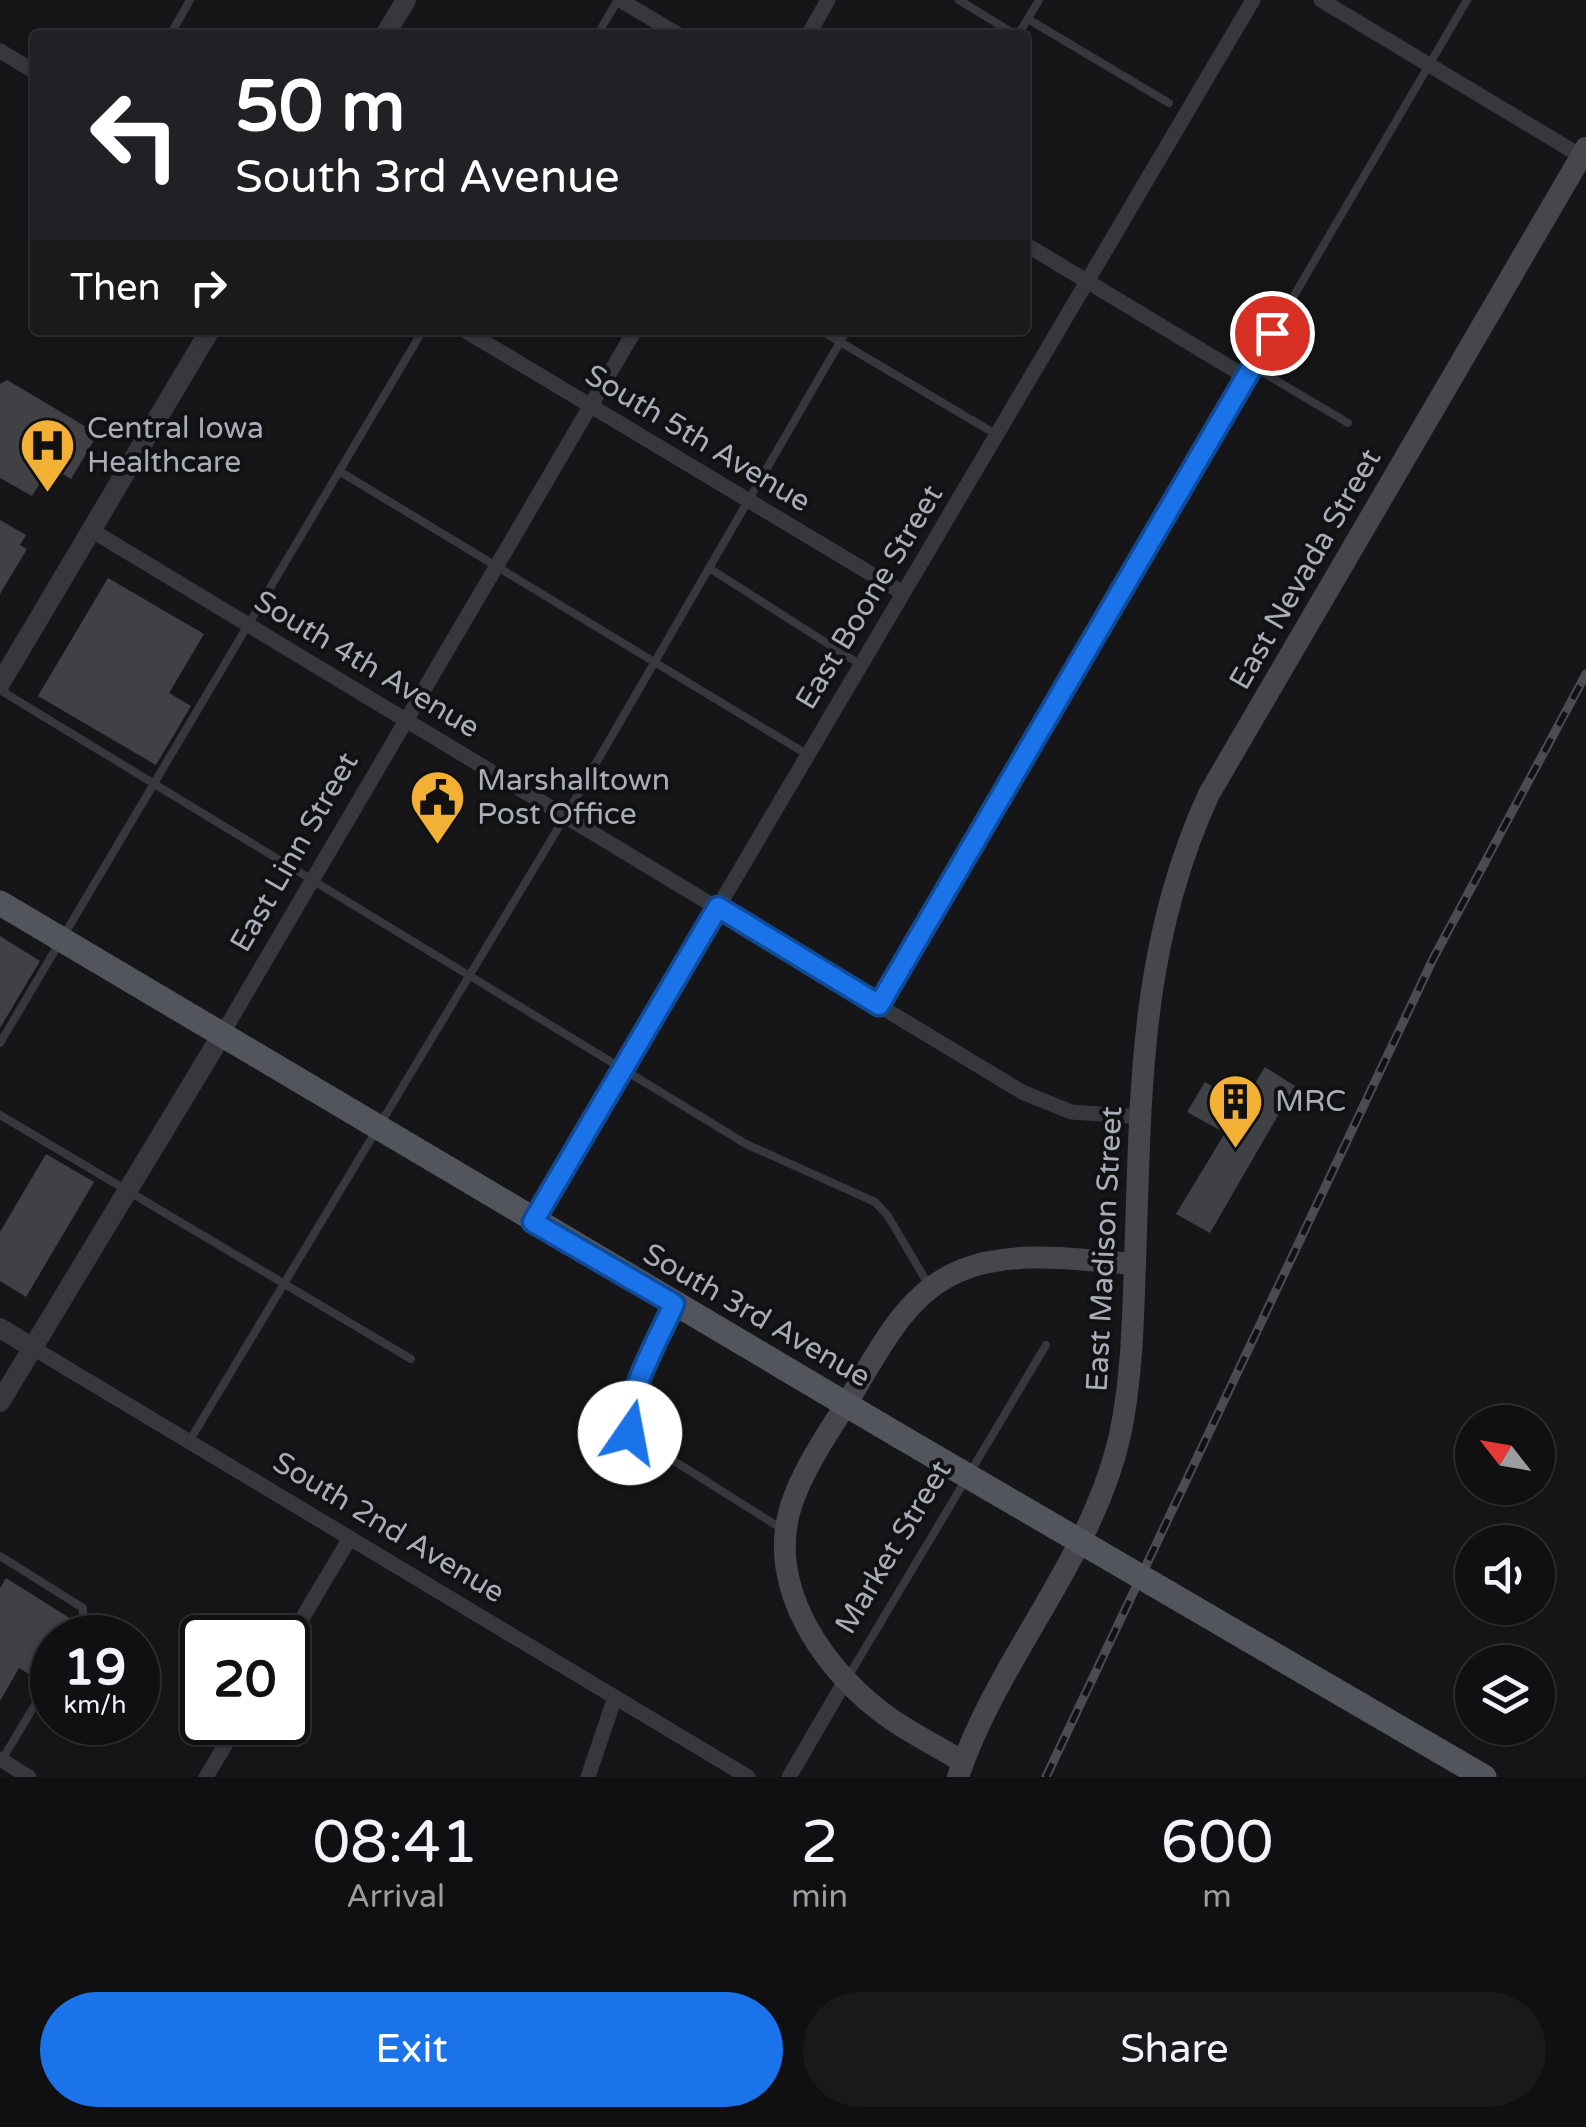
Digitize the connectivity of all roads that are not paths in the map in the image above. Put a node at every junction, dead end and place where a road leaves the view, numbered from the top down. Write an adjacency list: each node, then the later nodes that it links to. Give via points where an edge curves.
1 (190, 0): 11 (lane)
2 (406, 0): 12 (street)
3 (619, 0): 13 (lane); 14 (street)
4 (828, 0): 15 (street)
5 (960, 0): 16 (lane)
6 (1038, 0): 10 (lane)
7 (1253, 0): 24 (street, East Boone Street)
8 (1321, 0): 19 (street)
9 (1467, 0): 19 (lane)
10 (1028, 18): 17 (lane); 21 (lane)
11 (173, 30)
12 (388, 30)
13 (600, 30)
14 (670, 30)
15 (811, 30)
16 (1009, 30)
17 (1020, 30)
18 (0, 51): 20 (street)
19 (1429, 65): 22 (street); 32 (lane)
20 (30, 69)
21 (1168, 103)
22 (1584, 154): 58 (main road, East Nevada Street, via 1208,794 1164,910)
23 (1030, 247): 24 (street)
24 (1087, 282): 32 (street); 35 (street, East Boone Street)
25 (207, 335): 38 (street)
26 (419, 335): 36 (lane)
27 (472, 335): 33 (street, South 5th Avenue)
28 (632, 335): 33 (street, East Linn Street)
29 (828, 335): 31 (lane)
30 (844, 335): 31 (lane)
31 (840, 342): 35 (lane); 37 (lane)
32 (1249, 372): 34 (lane); 55 (lane)
33 (590, 406): 37 (street, South 5th Avenue); 39 (street, East Linn Street)
34 (1348, 423)
35 (996, 435): 41 (street, East Boone Street)
36 (339, 471): 39 (lane); 42 (lane)
37 (749, 500): 40 (lane); 41 (street, South 5th Avenue)
38 (91, 530): 42 (street, South 4th Avenue); 45 (street)
39 (496, 566): 43 (lane); 46 (street, East Linn Street)
40 (710, 568): 43 (lane); 44 (lane)
41 (903, 593): 44 (street, East Boone Street)
42 (248, 624): 46 (street, South 4th Avenue); 48 (lane)
43 (654, 662): 47 (lane); 49 (lane)
44 (861, 665): 47 (street, East Boone Street)
45 (0, 687): 48 (lane)
46 (406, 720): 49 (street, South 4th Avenue); 50 (street, East Linn Street)
47 (808, 755): 52 (street, East Boone Street)
48 (154, 783): 50 (lane); 53 (lane)
49 (566, 816): 52 (street, South 4th Avenue); 54 (lane)
50 (313, 879): 54 (lane); 56 (street, East Linn Street)
51 (0, 903): 53 (main road, South 3rd Avenue)
52 (718, 907): 55 (street, South 4th Avenue); 59 (street, East Boone Street)
53 (61, 940): 56 (main road, South 3rd Avenue); 57 (lane)
54 (470, 974): 59 (lane); 62 (lane)
55 (879, 1005): 61 (street, South 4th Avenue, via 1022,1092 1070,1112)
56 (222, 1036): 62 (main road, South 3rd Avenue); 63 (street, East Linn Street)
57 (0, 1043)
58 (1144, 1046): 61 (main road, East Madison Street)
59 (624, 1066): 64 (street, East Boone Street); 67 (lane, via 746,1144 875,1202)
60 (0, 1115): 63 (lane)
61 (1142, 1117): 65 (main road, East Madison Street)
62 (378, 1129): 64 (main road, South 3rd Avenue); 66 (lane)
63 (128, 1189): 66 (lane); 71 (street, East Linn Street)
64 (533, 1222): 68 (main road, South 3rd Avenue)
65 (1135, 1264): 67 (main road, via 992,1261); 86 (main road, East Madison Street, via 1128,1390 1110,1472)
66 (286, 1284): 72 (lane); 75 (lane)
67 (930, 1288): 74 (main road, via 888,1334)
68 (674, 1304): 74 (main road, South 3rd Avenue); 76 (lane, via 628,1420 630,1433)
69 (0, 1328): 71 (street, South 2nd Avenue)
70 (1046, 1345): 81 (lane, Market Street)
71 (32, 1348): 73 (street, East Linn Street); 75 (street, South 2nd Avenue)
72 (410, 1359)
73 (0, 1402)
74 (846, 1405): 76 (main road, via 797,1490); 92 (main road, South 3rd Avenue, bridge)
75 (189, 1442): 77 (street, South 2nd Avenue)
76 (786, 1532): 81 (main road, via 790,1588)
77 (350, 1538): 80 (street); 82 (street, South 2nd Avenue)
78 (0, 1556): 79 (lane, via 82,1608)
79 (82, 1615)
80 (304, 1615)
81 (845, 1681): 86 (main road); 91 (street, Market Street)
82 (614, 1697): 89 (street); 90 (street, South 2nd Avenue)
83 (30, 1712): 85 (lane)
84 (225, 1745): 88 (street)
85 (1, 1760): 87 (street)
86 (961, 1769)
87 (30, 1777)
88 (206, 1777)
89 (588, 1777)
90 (748, 1777)
91 (789, 1777)
92 (1484, 1777)

